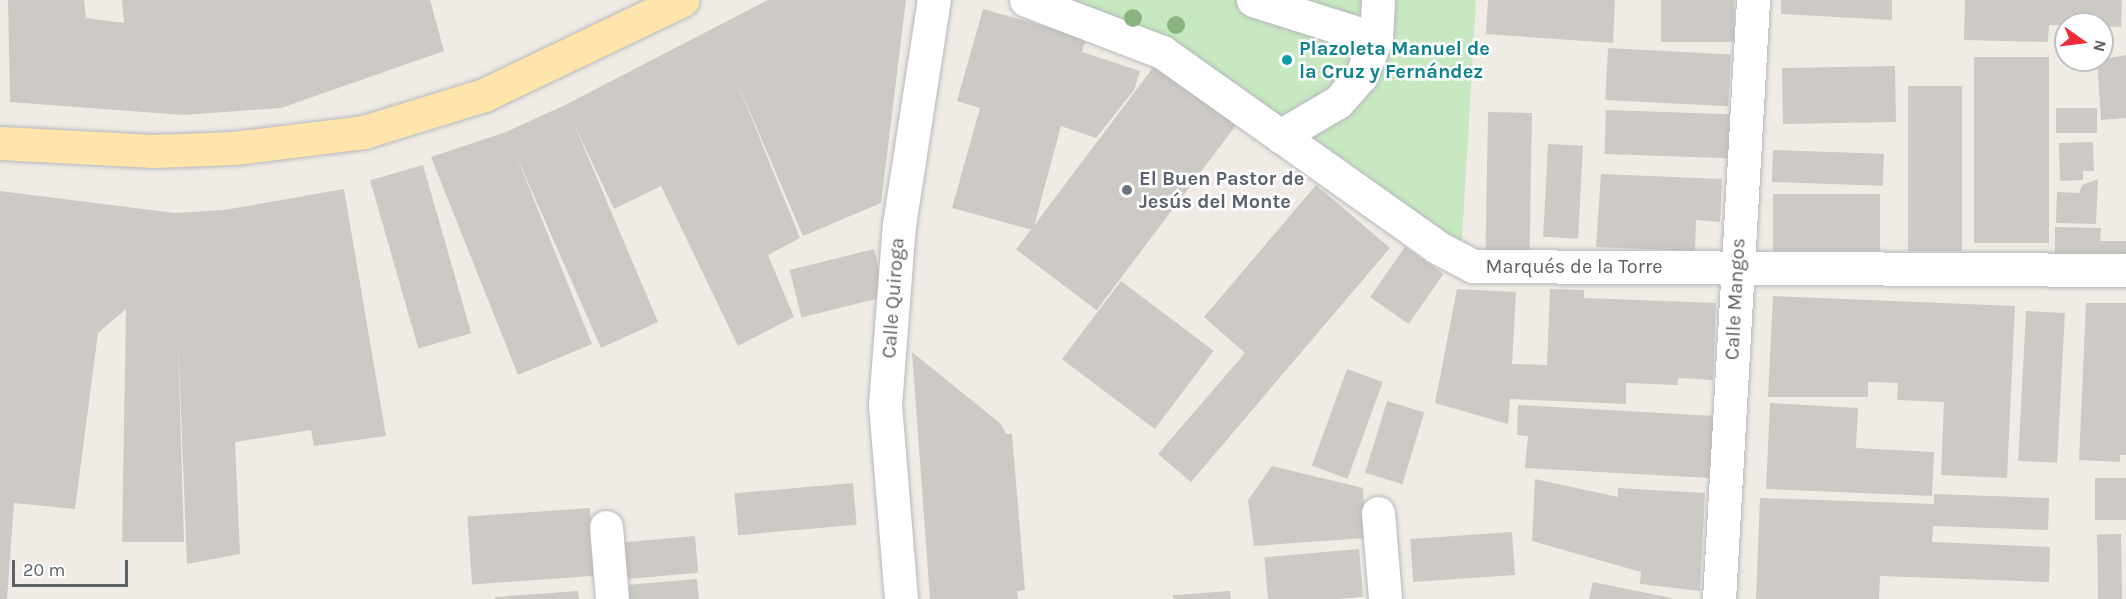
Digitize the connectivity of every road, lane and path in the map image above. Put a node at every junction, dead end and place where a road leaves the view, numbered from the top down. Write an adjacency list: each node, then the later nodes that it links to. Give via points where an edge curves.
1 (682, 0): 9 (main road, via 484,95 364,132 234,148 154,151)
2 (934, 0): 15 (street, Calle Quiroga, via 898,225 885,405)
3 (1026, 0): 8 (street, Marqués de la Torre, via 1162,52)
4 (1253, 0): 7 (street)
5 (1378, 0): 7 (street)
6 (1753, 0): 10 (street, Calle Mangos)
7 (1376, 39): 8 (street, via 1361,76 1338,102)
8 (1280, 136): 10 (street, Marqués de la Torre, via 1437,247 1473,266)
9 (0, 143)
10 (1736, 265): 11 (street, Marqués de la Torre); 17 (street, Calle Mangos)
11 (2126, 270)
12 (1378, 513): 16 (street)
13 (606, 527): 14 (street)
14 (612, 599)
15 (901, 599)
16 (1385, 599)
17 (1719, 599)

